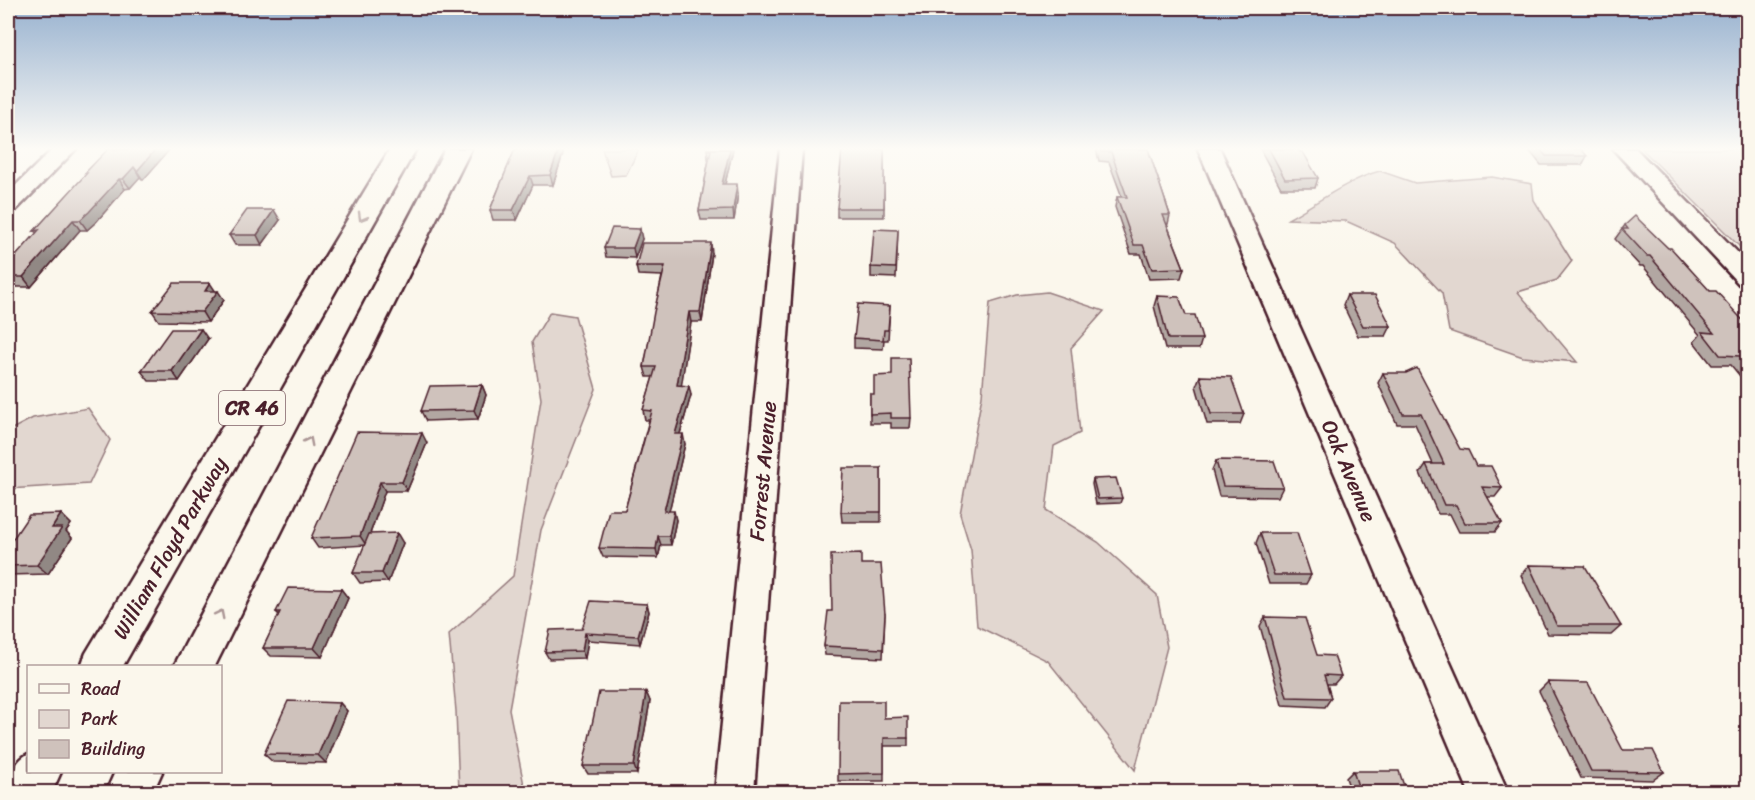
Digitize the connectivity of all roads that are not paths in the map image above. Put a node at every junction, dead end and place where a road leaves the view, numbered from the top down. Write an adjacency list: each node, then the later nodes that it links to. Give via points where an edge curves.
1 (27, 186): 7 (street)
2 (380, 186): 9 (highway, William Floyd Parkway / CR 46, one-way to 9)
3 (439, 186): 10 (highway, CR 46, one-way to 3)
4 (789, 186): 15 (street, Forrest Avenue)
5 (1225, 186): 16 (street, Oak Avenue)
6 (1660, 186): 8 (street)
7 (8, 205)
8 (1748, 278)
9 (101, 665)
10 (195, 665)
11 (38, 773): 13 (highway)
12 (139, 773): 14 (highway)
13 (27, 792)
14 (129, 792)
15 (734, 792)
16 (1490, 792)

